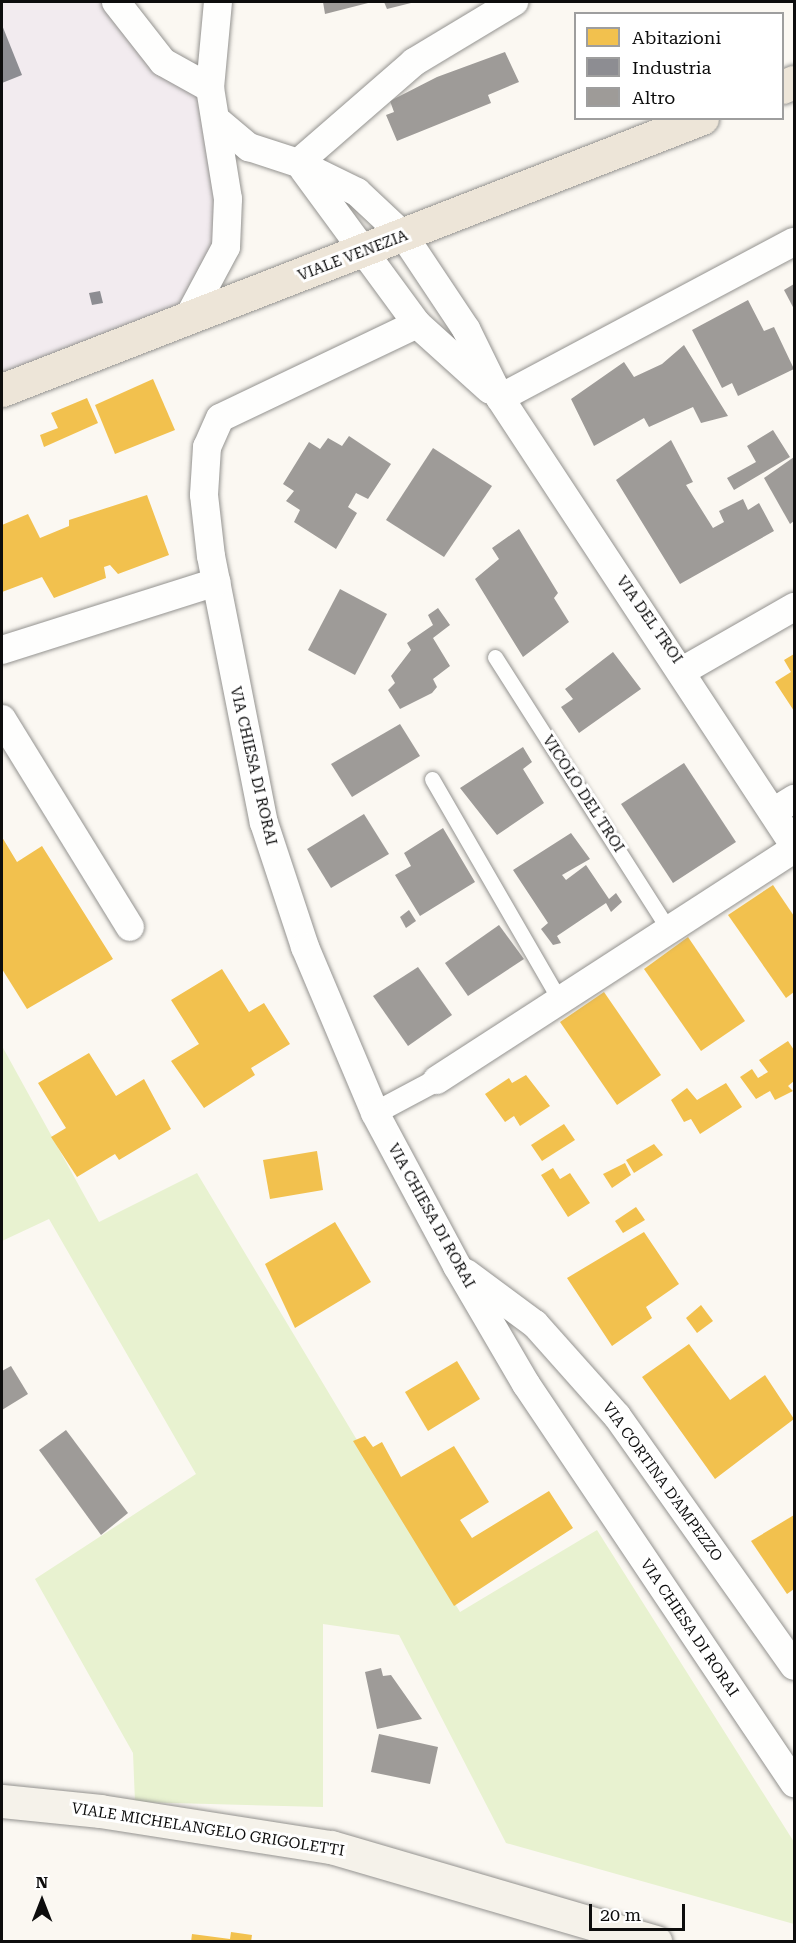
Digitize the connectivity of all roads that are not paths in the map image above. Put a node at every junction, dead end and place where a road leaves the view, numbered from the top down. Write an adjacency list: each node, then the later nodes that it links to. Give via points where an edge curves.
1 (116, 2): 4 (street, via 163,62)
2 (218, 2): 4 (street)
3 (514, 2): 7 (street, via 414,62)
4 (210, 88): 6 (street)
5 (697, 120): 8 (main road, VIALE VENEZIA)
6 (220, 123): 7 (street, VIA DEL TROI, via 249,147); 11 (street, via 228,199 226,247)
7 (298, 164): 8 (street, VIA DEL TROI, via 357,192); 10 (street, VIA DEL TROI)
8 (404, 236): 10 (main road, VIALE VENEZIA); 14 (street, VIA DEL TROI, via 466,329)
9 (795, 242): 14 (street)
10 (361, 254): 11 (main road, VIALE VENEZIA); 12 (street, VIA DEL TROI)
11 (187, 320): 13 (main road, VIALE VENEZIA)
12 (417, 324): 14 (street, VIA DEL TROI); 15 (street, VIA CHIESA DI RORAI, via 220,418 207,447 204,495)
13 (2, 390)
14 (500, 398): 19 (street, VIA DEL TROI)
15 (216, 582): 17 (street); 28 (street, VIA CHIESA DI RORAI, via 264,824 305,946)
16 (795, 607): 19 (street)
17 (2, 650)
18 (495, 657): 25 (lane, VICOLO DEL TROI)
19 (684, 670): 22 (street, VIA DEL TROI)
20 (2, 719): 24 (street)
21 (432, 779): 26 (lane)
22 (784, 806): 23 (street, VIA DEL TROI)
23 (795, 847): 25 (street)
24 (130, 927)
25 (670, 932): 26 (street)
26 (560, 1001): 27 (street)
27 (437, 1080): 28 (street)
28 (375, 1113): 29 (street, VIA CHIESA DI RORAI)
29 (457, 1266): 30 (street, VIA CORTINA D'AMPEZZO, via 536,1324 617,1416); 31 (street, VIA CHIESA DI RORAI, via 526,1384)
30 (795, 1666)
31 (795, 1783)
32 (2, 1801): 33 (main road, VIALE MICHELANGELO GRIGOLETTI, via 100,1811 331,1847)
33 (655, 1941)

